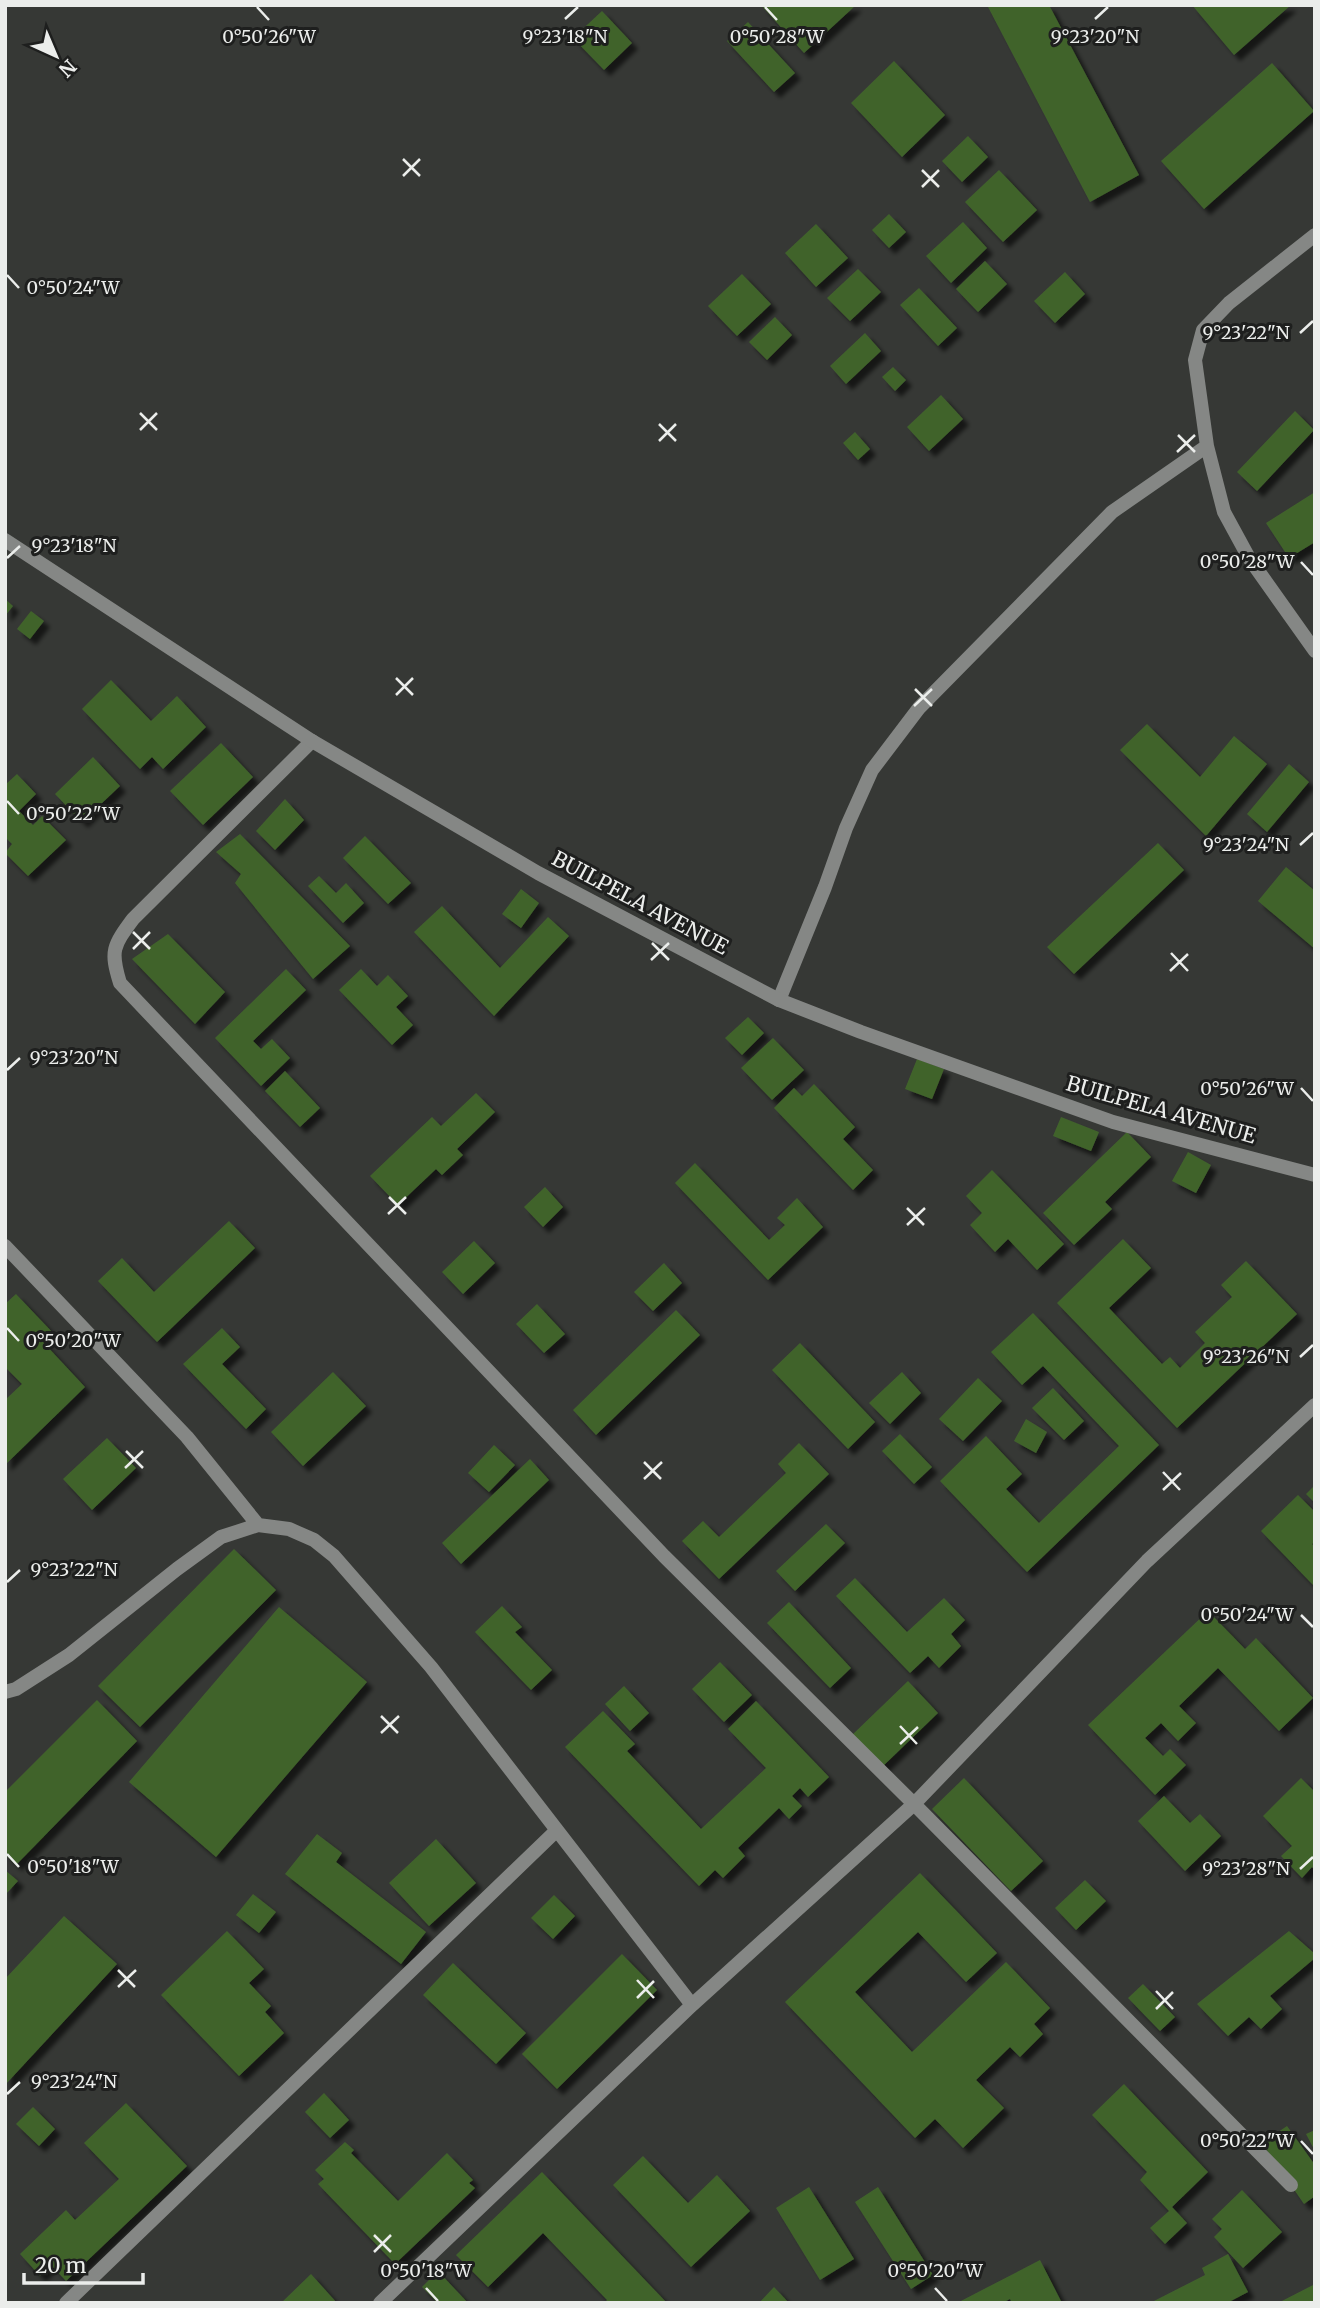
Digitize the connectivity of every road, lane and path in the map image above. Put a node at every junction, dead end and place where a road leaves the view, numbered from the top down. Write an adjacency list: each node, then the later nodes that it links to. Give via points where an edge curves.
1 (1315, 235): 2 (street, via 1229,303 1203,330 1195,360)
2 (1207, 446): 4 (street, via 1224,512 1249,558); 6 (street, via 1112,512 919,708 872,770)
3 (5, 540): 5 (street, BUILPELA AVENUE)
4 (1315, 651)
5 (312, 741): 6 (street, BUILPELA AVENUE, via 538,873); 12 (street, via 133,919 112,958 120,983 664,1556)
6 (779, 1000): 7 (street, BUILPELA AVENUE, via 1114,1122)
7 (1315, 1175)
8 (5, 1246): 10 (street, via 187,1437)
9 (1315, 1405): 12 (street, via 1147,1561)
10 (258, 1525): 11 (street, via 221,1537 69,1656); 13 (street, via 289,1529 334,1556 431,1667)
11 (5, 1692)
12 (914, 1804): 14 (street); 15 (street)
13 (557, 1830): 14 (street); 16 (street)
14 (692, 2005): 17 (street)
15 (1291, 2185)
16 (66, 2303)
17 (380, 2303)

